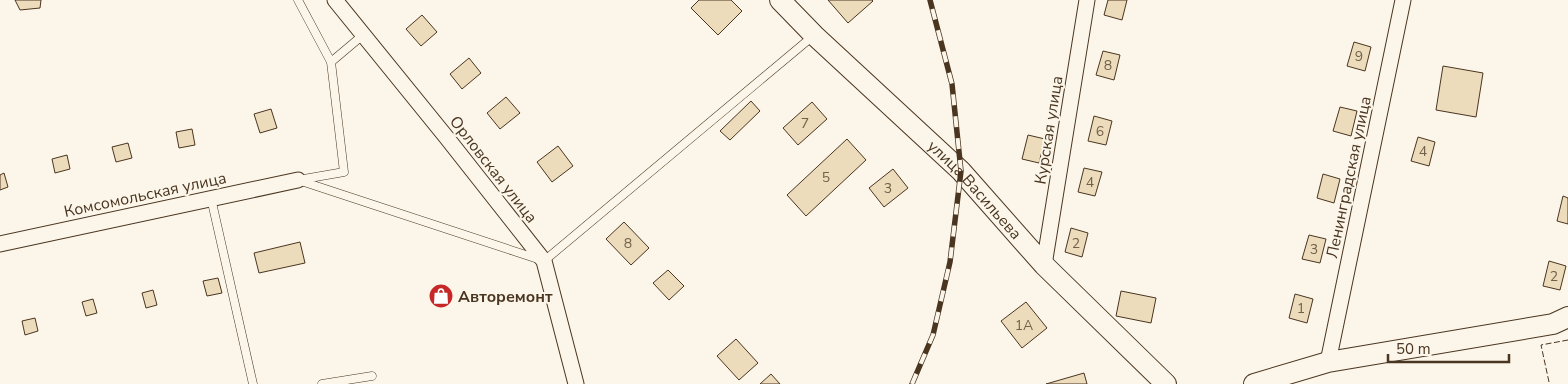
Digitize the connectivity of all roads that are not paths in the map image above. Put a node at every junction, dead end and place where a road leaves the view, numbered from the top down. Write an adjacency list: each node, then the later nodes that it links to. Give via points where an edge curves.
1 (298, 0): 8 (lane)
2 (335, 0): 6 (street, Орловская улица)
3 (780, 0): 7 (street, улица Васильева)
4 (1087, 0): 13 (street, Курская улица)
5 (1403, 0): 15 (street, Ленинградская улица)
6 (363, 35): 8 (lane); 12 (street, Орловская улица)
7 (814, 35): 12 (lane); 13 (street, улица Васильева, via 961,171)
8 (331, 62): 9 (lane, via 344,172)
9 (298, 180): 10 (street, Комсомольская улица); 12 (lane)
10 (211, 198): 11 (street, Комсомольская улица); 17 (lane)
11 (0, 244)
12 (544, 261): 19 (street, Орловская улица)
13 (1044, 265): 20 (street, улица Васильева)
14 (1568, 317): 15 (street, via 1553,324)
15 (1328, 362): 21 (street)
16 (372, 376): 18 (lane)
17 (253, 384)
18 (322, 384)
19 (576, 384)
20 (1166, 384)
21 (1254, 384)

